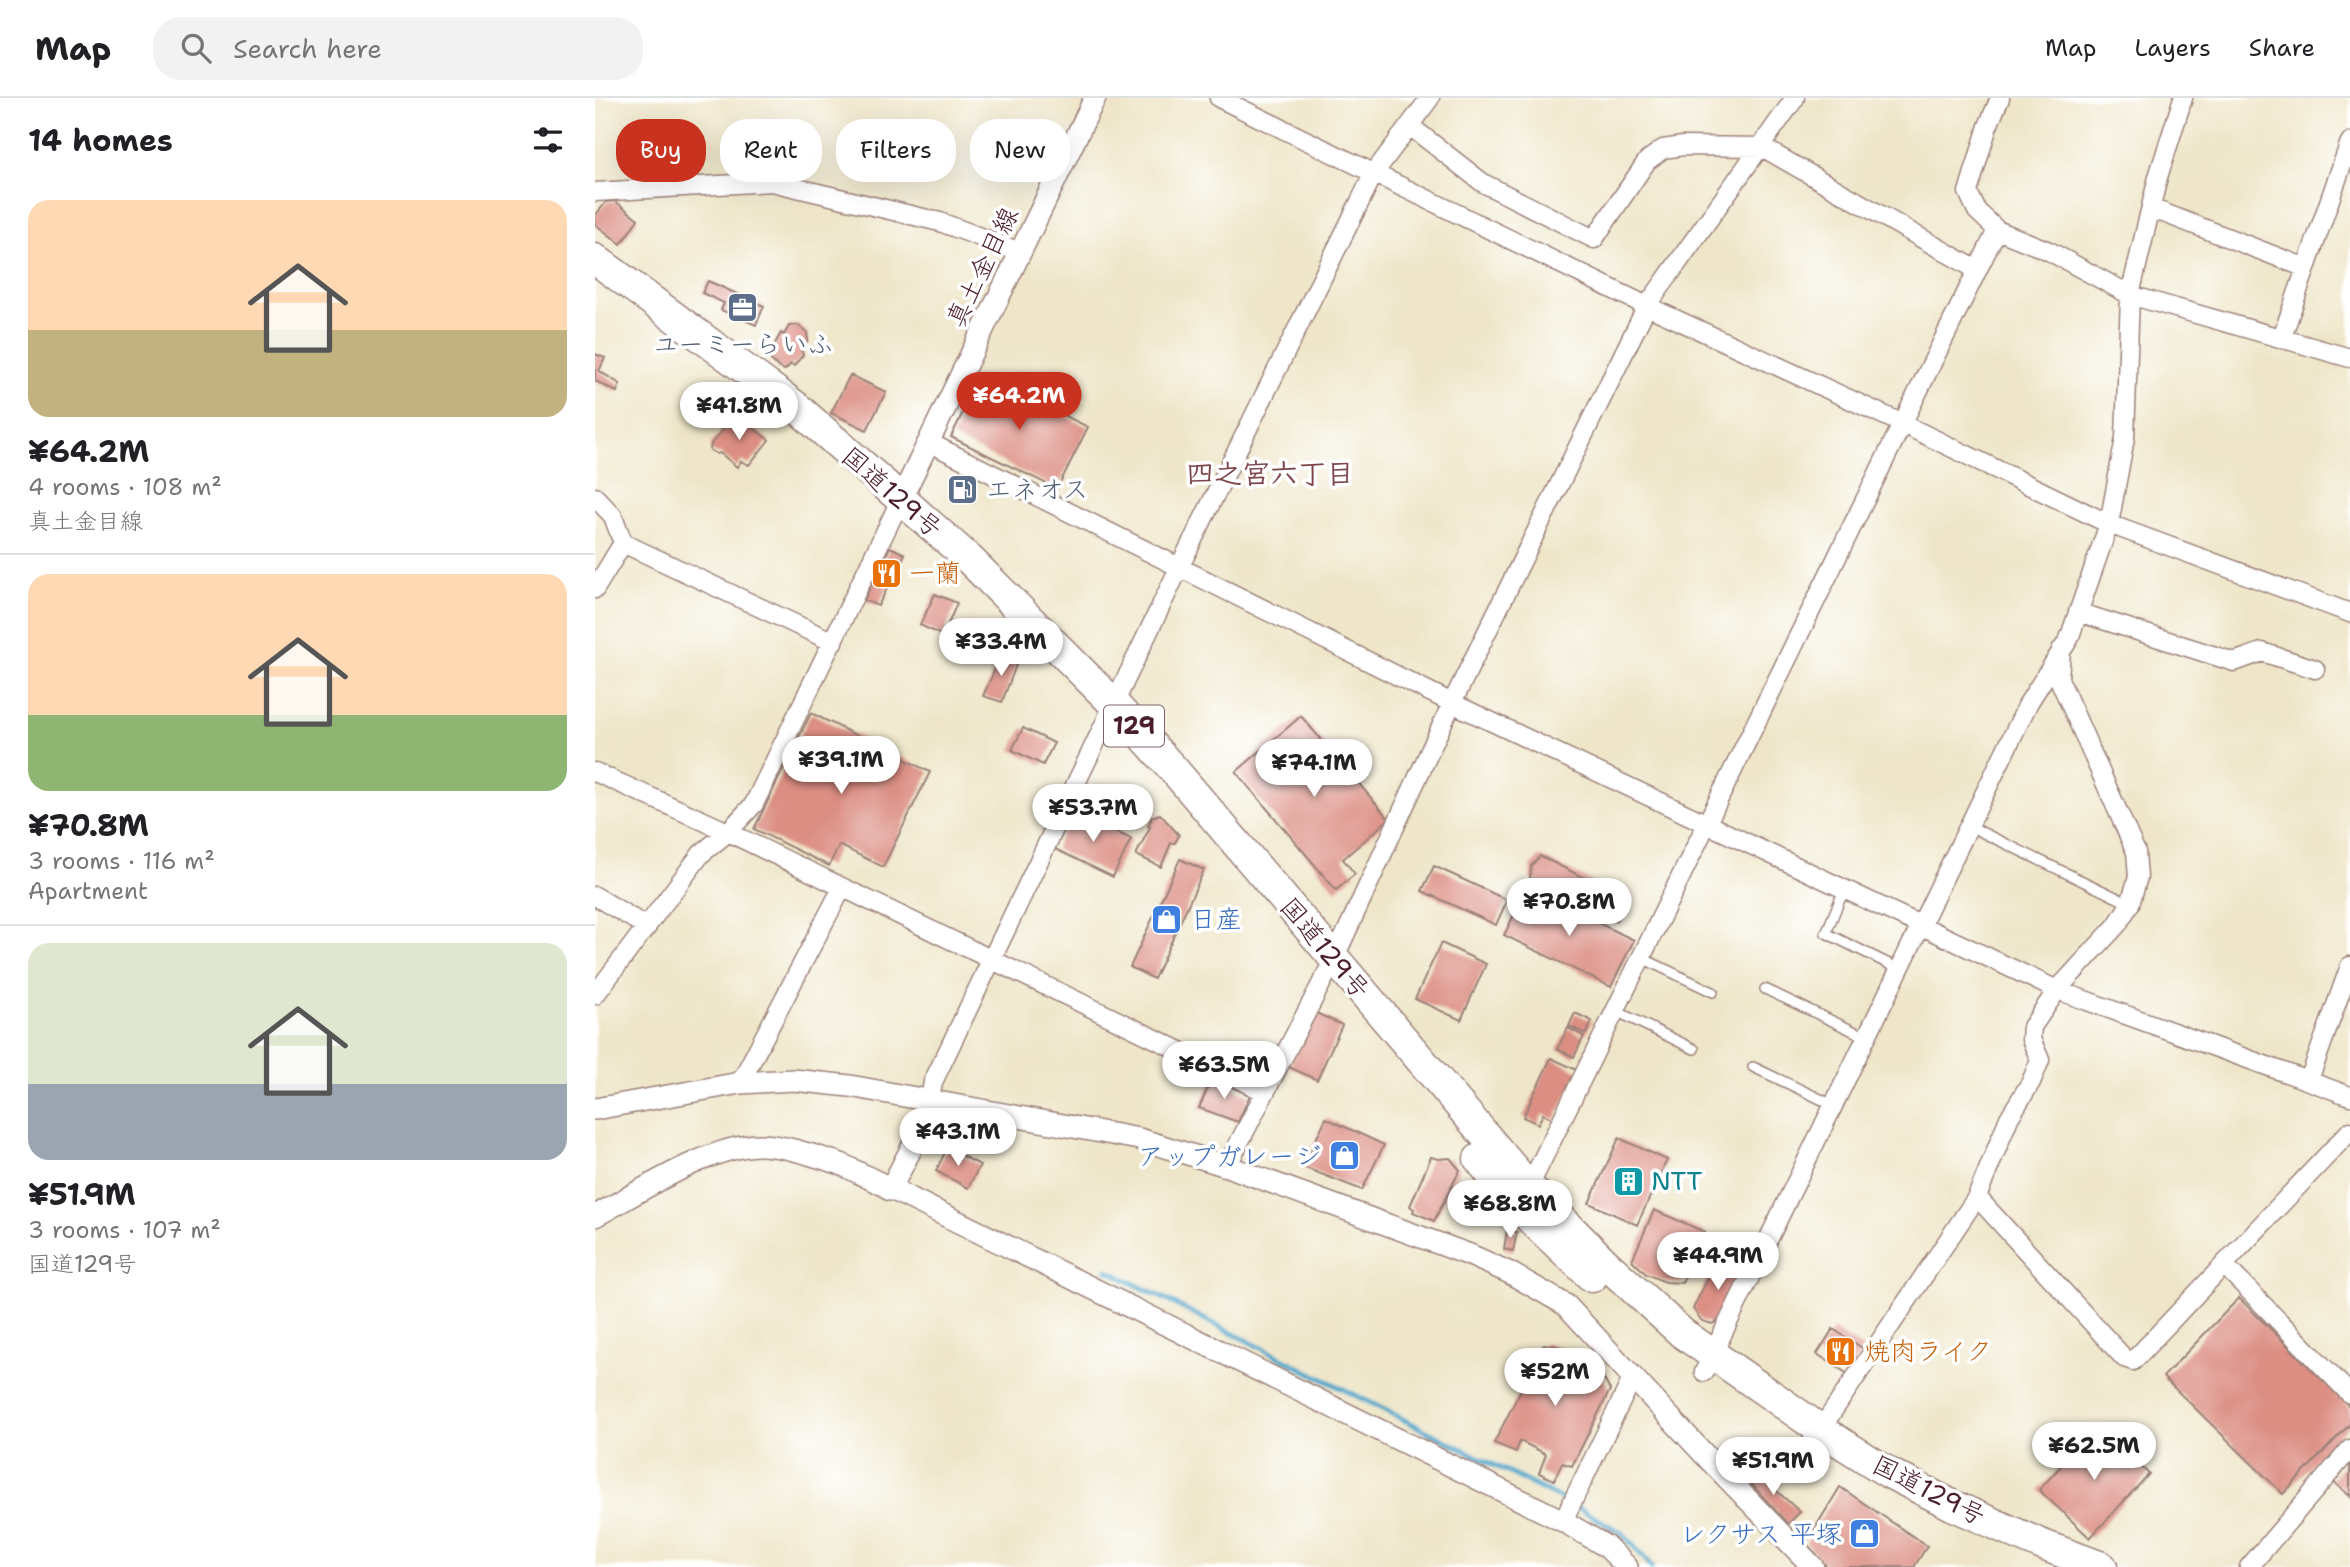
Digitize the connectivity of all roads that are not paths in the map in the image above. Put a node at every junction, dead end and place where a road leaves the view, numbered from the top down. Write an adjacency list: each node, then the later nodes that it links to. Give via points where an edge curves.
1 (1095, 98): 15 (street, 真土金目線)
2 (1219, 98): 11 (street)
3 (1430, 98): 7 (street)
4 (1795, 98): 9 (street)
5 (2000, 98): 14 (street, via 1968,192 1977,211)
6 (2183, 98): 13 (street)
7 (1411, 125): 9 (street, via 1483,183 1594,239 1647,161 1663,149); 11 (street)
8 (2350, 142): 10 (street)
9 (1762, 147): 18 (street); 21 (street)
10 (2345, 172): 17 (street)
11 (1374, 173): 21 (street); 30 (street)
12 (595, 192): 15 (street, via 772,182 940,222)
13 (2151, 208): 17 (street); 20 (street)
14 (1997, 230): 18 (street); 20 (street, via 2049,251)
15 (1020, 252): 25 (street, 真土金目線)
16 (595, 259): 27 (highway, 国道129号 / 129, via 794,405)
17 (2306, 268): 22 (street)
18 (1977, 270): 24 (street)
19 (595, 282): 27 (highway, 国道129号 / 129)
20 (2130, 295): 22 (street); 28 (street, via 2125,438)
21 (1647, 306): 24 (street); 37 (street)
22 (2282, 337): 23 (street)
23 (2350, 358)
24 (1901, 423): 28 (street); 40 (street)
25 (928, 442): 27 (street, 真土金目線); 30 (street)
26 (595, 497): 29 (street, via 613,516)
27 (897, 508): 34 (street); 38 (highway, 国道129号 / 129, via 966,582)
28 (2109, 524): 32 (street); 33 (street)
29 (622, 543): 31 (street); 34 (street)
30 (1179, 568): 37 (street); 38 (street)
31 (595, 589)
32 (2078, 612): 35 (street); 36 (street, via 2234,663 2262,652)
33 (2350, 612)
34 (833, 642): 42 (street, via 754,804)
35 (2061, 650): 41 (street, via 2029,702); 46 (street, via 2059,679 2136,852 2138,877)
36 (2315, 669)
37 (1452, 703): 40 (street); 52 (street)
38 (1110, 713): 50 (street); 52 (highway, 国道129号 / 129, via 1181,803)
39 (595, 772): 42 (street)
40 (1708, 824): 44 (street); 49 (street)
41 (1969, 826): 46 (lane); 47 (street)
42 (728, 832): 43 (street); 48 (street, via 701,853)
43 (842, 888): 50 (street); 63 (street)
44 (1845, 890): 47 (street); 53 (lane, via 1826,933)
45 (595, 896): 48 (street)
46 (2130, 904): 55 (street, via 2117,925)
47 (1920, 926): 53 (street); 55 (street)
48 (647, 927): 57 (street)
49 (1642, 958): 56 (lane); 58 (street)
50 (991, 960): 64 (street); 66 (street, via 933,1082)
51 (2350, 966): 62 (street)
52 (1330, 967): 64 (street); 71 (highway, 国道129号 / 129); 76 (highway, 国道129号 / 129, via 1517,1206)
53 (1899, 969): 59 (street)
54 (1765, 989): 59 (lane)
55 (2057, 990): 62 (street); 73 (street, via 2032,1027 2031,1039 2040,1060 2009,1118)
56 (1713, 992)
57 (595, 995)
58 (1616, 1011): 60 (lane); 71 (street)
59 (1866, 1037): 67 (street)
60 (1694, 1049)
61 (1753, 1067): 67 (lane)
62 (2309, 1080): 65 (street)
63 (740, 1083): 66 (street, via 822,1082); 68 (street)
64 (1265, 1092): 70 (street)
65 (2350, 1096)
66 (930, 1100): 70 (street, via 1139,1139); 72 (street, via 926,1120)
67 (1833, 1105): 78 (street)
68 (595, 1110)
69 (2350, 1131): 75 (street)
70 (1227, 1166): 77 (street, via 1470,1255)
71 (1529, 1187): 76 (highway, 国道129号 / 129)
72 (890, 1190): 74 (street, via 841,1164 792,1148 759,1145 724,1152 687,1167); 83 (street)
73 (1977, 1197): 75 (street, via 2124,1358 2133,1361); 81 (street)
74 (595, 1216)
75 (2224, 1265): 80 (street)
76 (1598, 1270): 77 (street); 78 (highway, 国道129号 / 129, via 1671,1347)
77 (1566, 1305): 79 (street)
78 (1708, 1363): 81 (highway, 国道129号 / 129)
79 (1633, 1377): 83 (street); 85 (street)
80 (2350, 1394)
81 (1816, 1438): 86 (highway, 国道129号 / 129, via 1877,1486 1944,1522); 87 (highway, 国道129号 / 129, via 1952,1505)
82 (2350, 1449): 88 (street)
83 (1563, 1521): 84 (street, via 1607,1547)
84 (1626, 1567)
85 (1813, 1567)
86 (2047, 1567)
87 (2102, 1567)
88 (2249, 1567)

